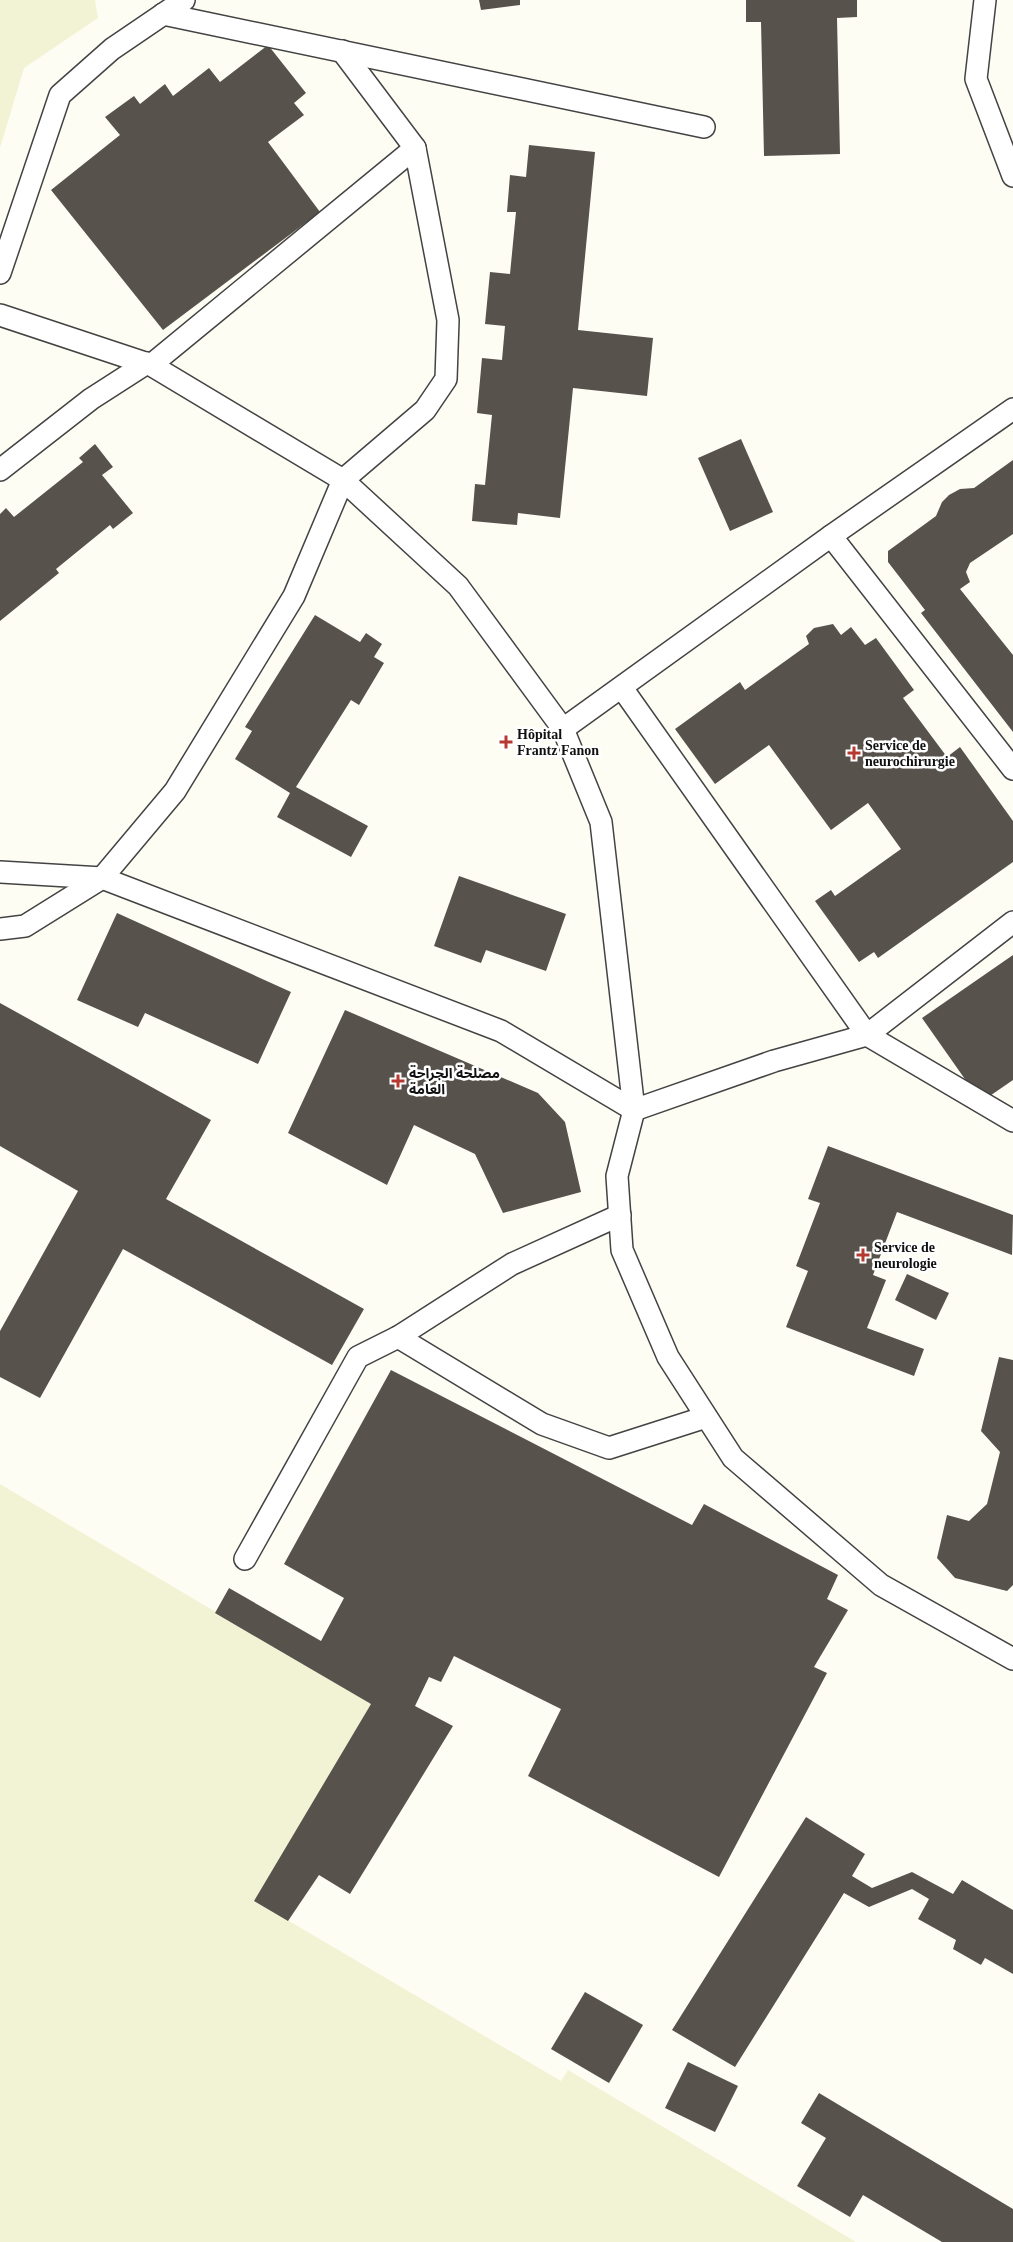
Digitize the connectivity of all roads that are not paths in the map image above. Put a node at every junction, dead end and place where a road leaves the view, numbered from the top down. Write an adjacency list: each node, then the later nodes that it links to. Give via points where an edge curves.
1 (184, 0): 3 (lane)
2 (985, 0): 7 (lane, via 976,79)
3 (163, 14): 4 (lane); 8 (lane, via 112,49 60,95)
4 (342, 51): 5 (lane); 6 (lane)
5 (704, 127)
6 (415, 148): 10 (lane); 13 (lane, via 448,320 446,379 425,410)
7 (1013, 176)
8 (0, 273)
9 (0, 315): 10 (lane)
10 (149, 364): 12 (lane, via 91,399); 13 (lane)
11 (1013, 409): 14 (lane)
12 (0, 470)
13 (343, 480): 16 (lane, via 458,586); 19 (lane, via 294,596 175,791)
14 (831, 536): 15 (lane); 17 (lane)
15 (622, 688): 16 (lane); 22 (lane)
16 (563, 729): 23 (lane, via 601,822)
17 (1013, 769)
18 (0, 872): 19 (lane)
19 (102, 878): 21 (lane, via 25,926); 23 (lane, via 500,1031)
20 (1013, 922): 22 (lane)
21 (0, 929)
22 (867, 1036): 23 (lane, via 774,1061); 24 (lane)
23 (634, 1110): 25 (lane, via 617,1176)
24 (1013, 1121)
25 (620, 1215): 26 (lane, via 512,1264); 27 (lane, via 622,1250 664,1348)
26 (398, 1337): 27 (lane, via 542,1424 609,1448); 28 (lane, via 358,1357)
27 (706, 1417): 29 (lane, via 733,1458 881,1585)
28 (246, 1559)
29 (1013, 1660)

